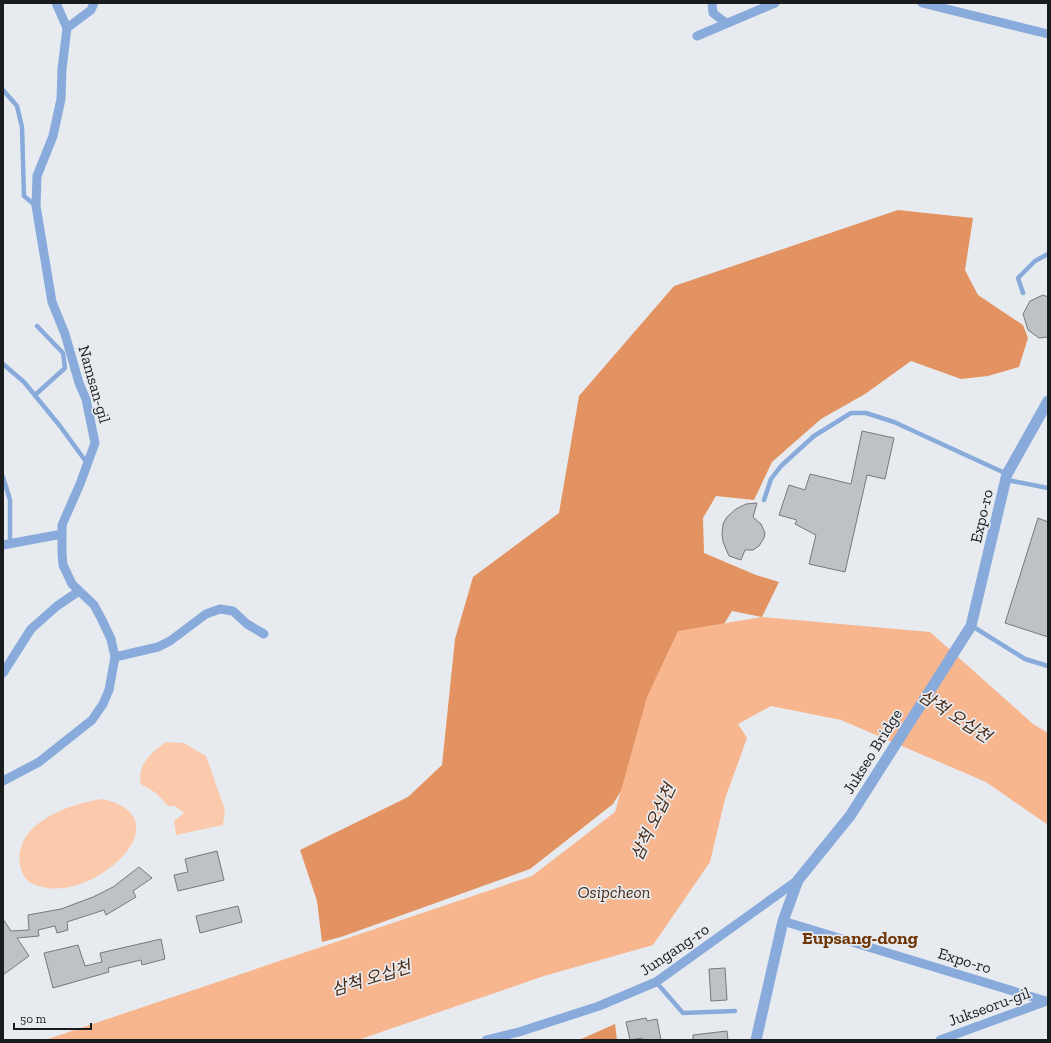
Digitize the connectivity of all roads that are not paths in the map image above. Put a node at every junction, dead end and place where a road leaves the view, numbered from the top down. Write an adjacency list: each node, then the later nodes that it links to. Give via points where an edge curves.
1 (56, 3): 7 (street)
2 (94, 3): 7 (street, via 91,10)
3 (712, 3): 6 (street, via 713,13)
4 (775, 3): 6 (street)
5 (922, 3): 8 (street)
6 (726, 23): 9 (street)
7 (67, 28): 11 (street, Namsan-gil, via 61,99 53,136 37,176)
8 (1048, 34)
9 (697, 36)
10 (3, 90): 11 (lane, via 18,106 22,127 24,196)
11 (36, 206): 15 (street, Namsan-gil, via 52,302)
12 (1048, 254): 13 (lane, via 1035,260 1018,278)
13 (1022, 293)
14 (37, 326): 15 (lane)
15 (67, 354): 17 (lane, via 65,368); 19 (street, Namsan-gil, via 92,420 94,443)
16 (3, 364): 17 (lane)
17 (35, 395): 19 (lane)
18 (1048, 401): 21 (street, Expo-ro)
19 (88, 463): 24 (street, Namsan-gil, via 62,525)
20 (3, 477): 25 (lane, via 10,500)
21 (1006, 477): 22 (lane); 23 (lane, via 894,422 866,413 851,412 814,436 781,466 771,479); 27 (street, Expo-ro)
22 (1048, 488)
23 (764, 500)
24 (62, 534): 25 (street); 26 (street, Namsan-gil, via 63,565 72,584)
25 (6, 544)
26 (79, 591): 30 (street, Namsan-gil, via 94,605 111,639); 32 (street, via 31,629)
27 (971, 626): 29 (street, Expo-ro); 31 (lane, via 1025,659)
28 (264, 634): 30 (street, via 247,624 233,611 220,609 206,614 158,647)
29 (959, 643): 34 (street, Jukseo Bridge, via 850,816)
30 (115, 657): 33 (street, Namsan-gil, via 109,690 92,720 39,762)
31 (1048, 666)
32 (3, 674)
33 (3, 781)
34 (798, 880): 35 (street); 36 (street, Jungang-ro)
35 (783, 921): 37 (street, Expo-ro); 41 (street)
36 (656, 982): 38 (lane, via 683,1013); 40 (street, Jungang-ro, via 598,1006)
37 (1047, 1001): 39 (street, Jukseoru-gil)
38 (735, 1011)
39 (945, 1039)
40 (486, 1040)
41 (756, 1040)

